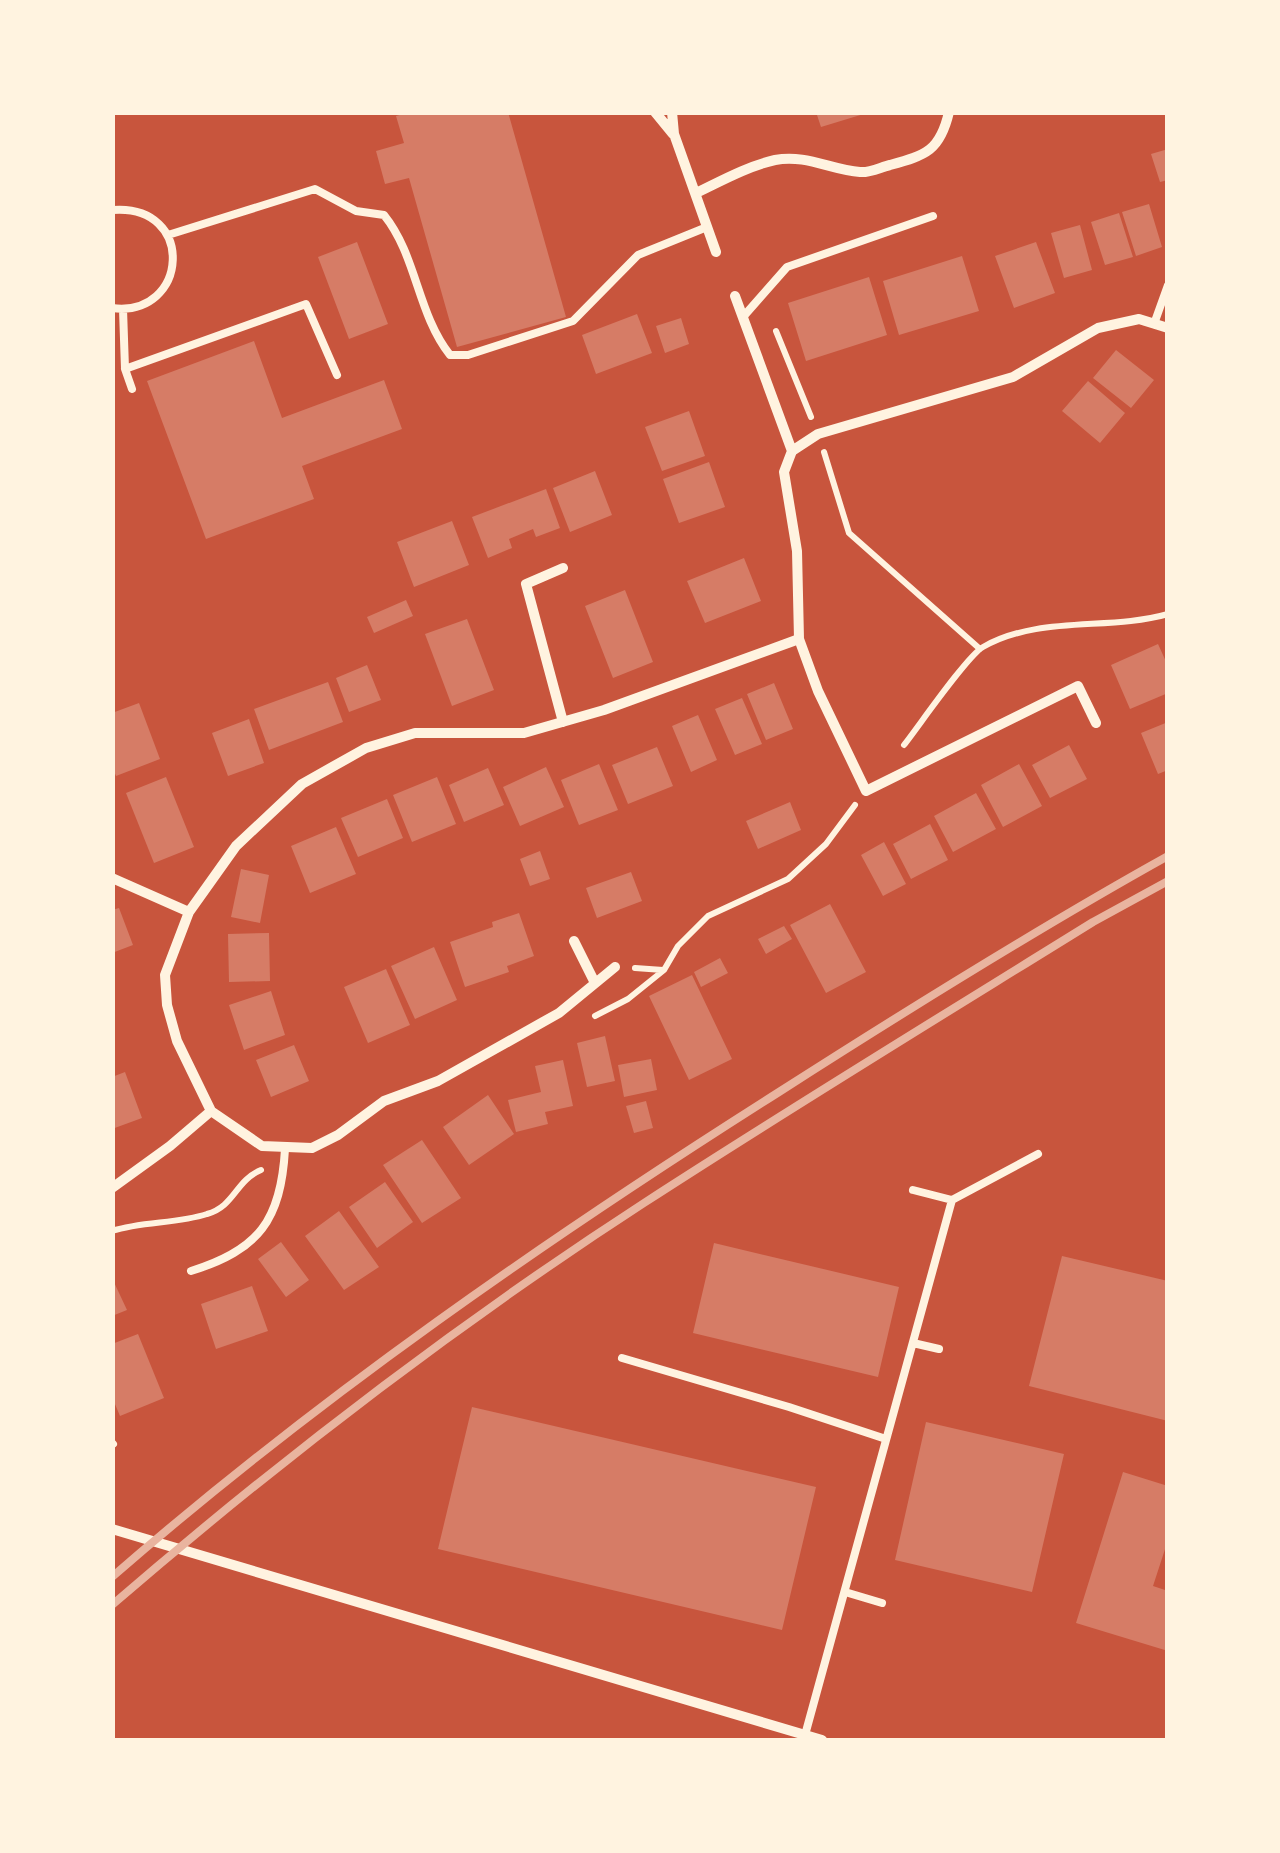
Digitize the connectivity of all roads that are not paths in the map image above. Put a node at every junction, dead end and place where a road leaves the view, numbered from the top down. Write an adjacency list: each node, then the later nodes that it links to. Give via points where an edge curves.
1 (655, 112): 4 (street)
2 (672, 112): 4 (street)
3 (949, 112): 5 (street, via 931,151 908,160 863,172 802,158 776,160)
4 (674, 134): 5 (street)
5 (696, 193): 8 (street)
6 (112, 210): 9 (lane, via 143,213)
7 (933, 216): 14 (lane, via 787,268)
8 (707, 228): 9 (lane, via 638,255 573,322 468,355 450,355 437,338 401,236 384,214 356,210 315,189); 10 (street)
9 (168, 235): 13 (lane, via 174,266 168,282 140,306)
10 (716, 252)
11 (1168, 285): 15 (lane)
12 (736, 296): 14 (street)
13 (118, 308): 17 (lane)
14 (743, 318): 20 (street)
15 (1154, 324): 16 (street); 20 (street, via 1139,319 1098,328 1013,377 818,434)
16 (1168, 328)
17 (125, 369): 18 (lane, via 306,304); 19 (lane)
18 (338, 375)
19 (132, 389)
20 (792, 451): 22 (street, via 784,472 797,550)
21 (563, 568): 23 (street, via 526,584)
22 (799, 639): 23 (street); 24 (street, via 866,791 1078,686)
23 (563, 722): 26 (street, via 524,733 415,733 366,748 302,784 236,846)
24 (1096, 723)
25 (112, 878): 26 (street)
26 (189, 912): 30 (street, via 165,975 167,1005)
27 (574, 941): 29 (street)
28 (615, 967): 29 (street)
29 (596, 983): 31 (street, via 559,1013 438,1081 384,1101 338,1135 312,1148)
30 (211, 1110): 31 (street, via 262,1146); 33 (street)
31 (286, 1148): 36 (lane, via 274,1207 256,1239 224,1260)
32 (1038, 1154): 35 (lane)
33 (112, 1188)
34 (913, 1190): 35 (lane)
35 (952, 1200): 37 (lane)
36 (191, 1270)
37 (913, 1343): 38 (lane); 40 (lane)
38 (939, 1349)
39 (622, 1358): 40 (lane)
40 (886, 1439): 42 (lane)
41 (112, 1529): 44 (street)
42 (845, 1592): 43 (lane); 44 (lane)
43 (882, 1603)
44 (805, 1735): 45 (street)
45 (822, 1740)

